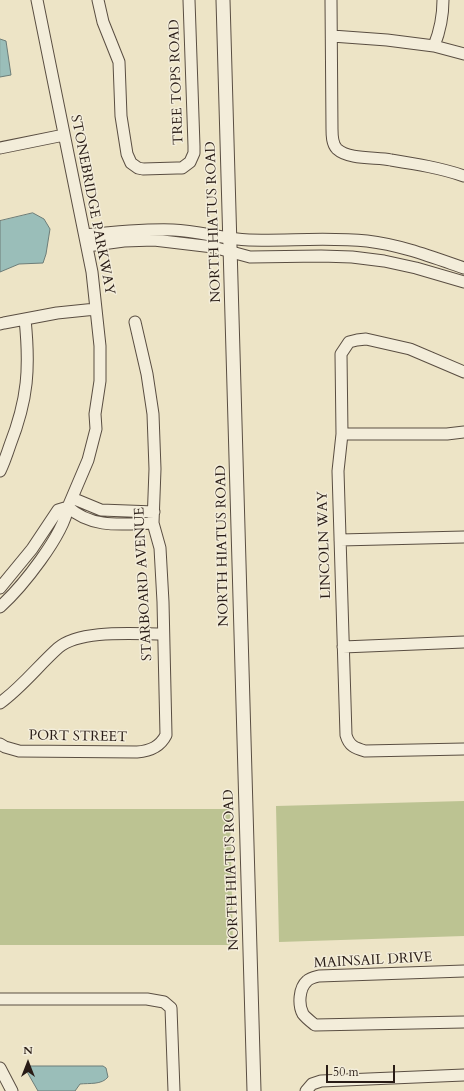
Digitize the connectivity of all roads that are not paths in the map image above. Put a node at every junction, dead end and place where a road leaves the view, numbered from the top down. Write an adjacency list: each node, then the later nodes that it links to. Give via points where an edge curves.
1 (37, 0): 10 (street, STONEBRIDGE PARKWAY)
2 (98, 0): 3 (street, TREE TOPS ROAD, via 103,22 119,62 122,122 127,154 134,166 143,169 182,168 190,162 194,153)
3 (189, 0)
4 (223, 0): 13 (street, NORTH HIATUS ROAD)
5 (331, 0): 7 (street)
6 (443, 0): 8 (street, via 441,26)
7 (332, 36): 8 (street); 12 (street, via 332,128 336,148 352,156 390,159)
8 (434, 46): 9 (street)
9 (464, 54)
10 (64, 135): 11 (street); 14 (street, STONEBRIDGE PARKWAY)
11 (0, 148)
12 (464, 176)
13 (231, 238): 14 (street, via 175,230 144,230); 15 (street); 16 (street, NORTH HIATUS ROAD)
14 (86, 240): 16 (street, via 154,240 213,247); 20 (street, STONEBRIDGE PARKWAY)
15 (353, 240): 17 (street); 18 (street, via 392,245)
16 (231, 253): 17 (street, via 250,257); 48 (street, NORTH HIATUS ROAD)
17 (352, 257): 19 (street, via 384,261)
18 (464, 268)
19 (464, 282)
20 (96, 309): 21 (street); 28 (street, STONEBRIDGE PARKWAY, via 100,381 95,414 96,429 88,460)
21 (25, 319): 23 (street); 27 (street, via 28,346 26,396 19,424)
22 (135, 322): 29 (street, STARBOARD AVENUE, via 153,414)
23 (0, 324)
24 (464, 372): 26 (street, LINCOLN WAY, via 410,349 366,339 349,342 341,354)
25 (464, 432): 26 (street)
26 (342, 434): 31 (street, LINCOLN WAY, via 338,471)
27 (0, 471)
28 (70, 503): 29 (street, via 74,513 93,522 108,525); 32 (street, via 58,510 32,549); 33 (street, STONEBRIDGE PARKWAY, via 58,532 40,561 27,579)
29 (154, 518): 34 (street, STARBOARD AVENUE, via 160,548)
30 (464, 536): 31 (street)
31 (340, 540): 36 (street, LINCOLN WAY)
32 (0, 588)
33 (0, 607)
34 (163, 634): 37 (street, via 104,634 82,637 60,647); 39 (street, STARBOARD AVENUE, via 166,728 163,739)
35 (464, 642): 36 (street)
36 (343, 647): 40 (street, LINCOLN WAY, via 346,735 354,748 366,751)
37 (0, 703)
38 (0, 744): 39 (street, PORT STREET, via 19,751 137,752)
39 (156, 747)
40 (464, 749)
41 (464, 971): 43 (street, MAINSAIL DRIVE, via 319,976 308,980 304,985 300,1002 302,1012 315,1025)
42 (0, 999): 47 (street, via 146,999 164,1002 170,1008)
43 (464, 1022)
44 (0, 1068): 46 (street)
45 (464, 1075): 49 (street, via 321,1081 312,1084)
46 (12, 1091)
47 (174, 1091)
48 (254, 1091)
49 (306, 1091)

